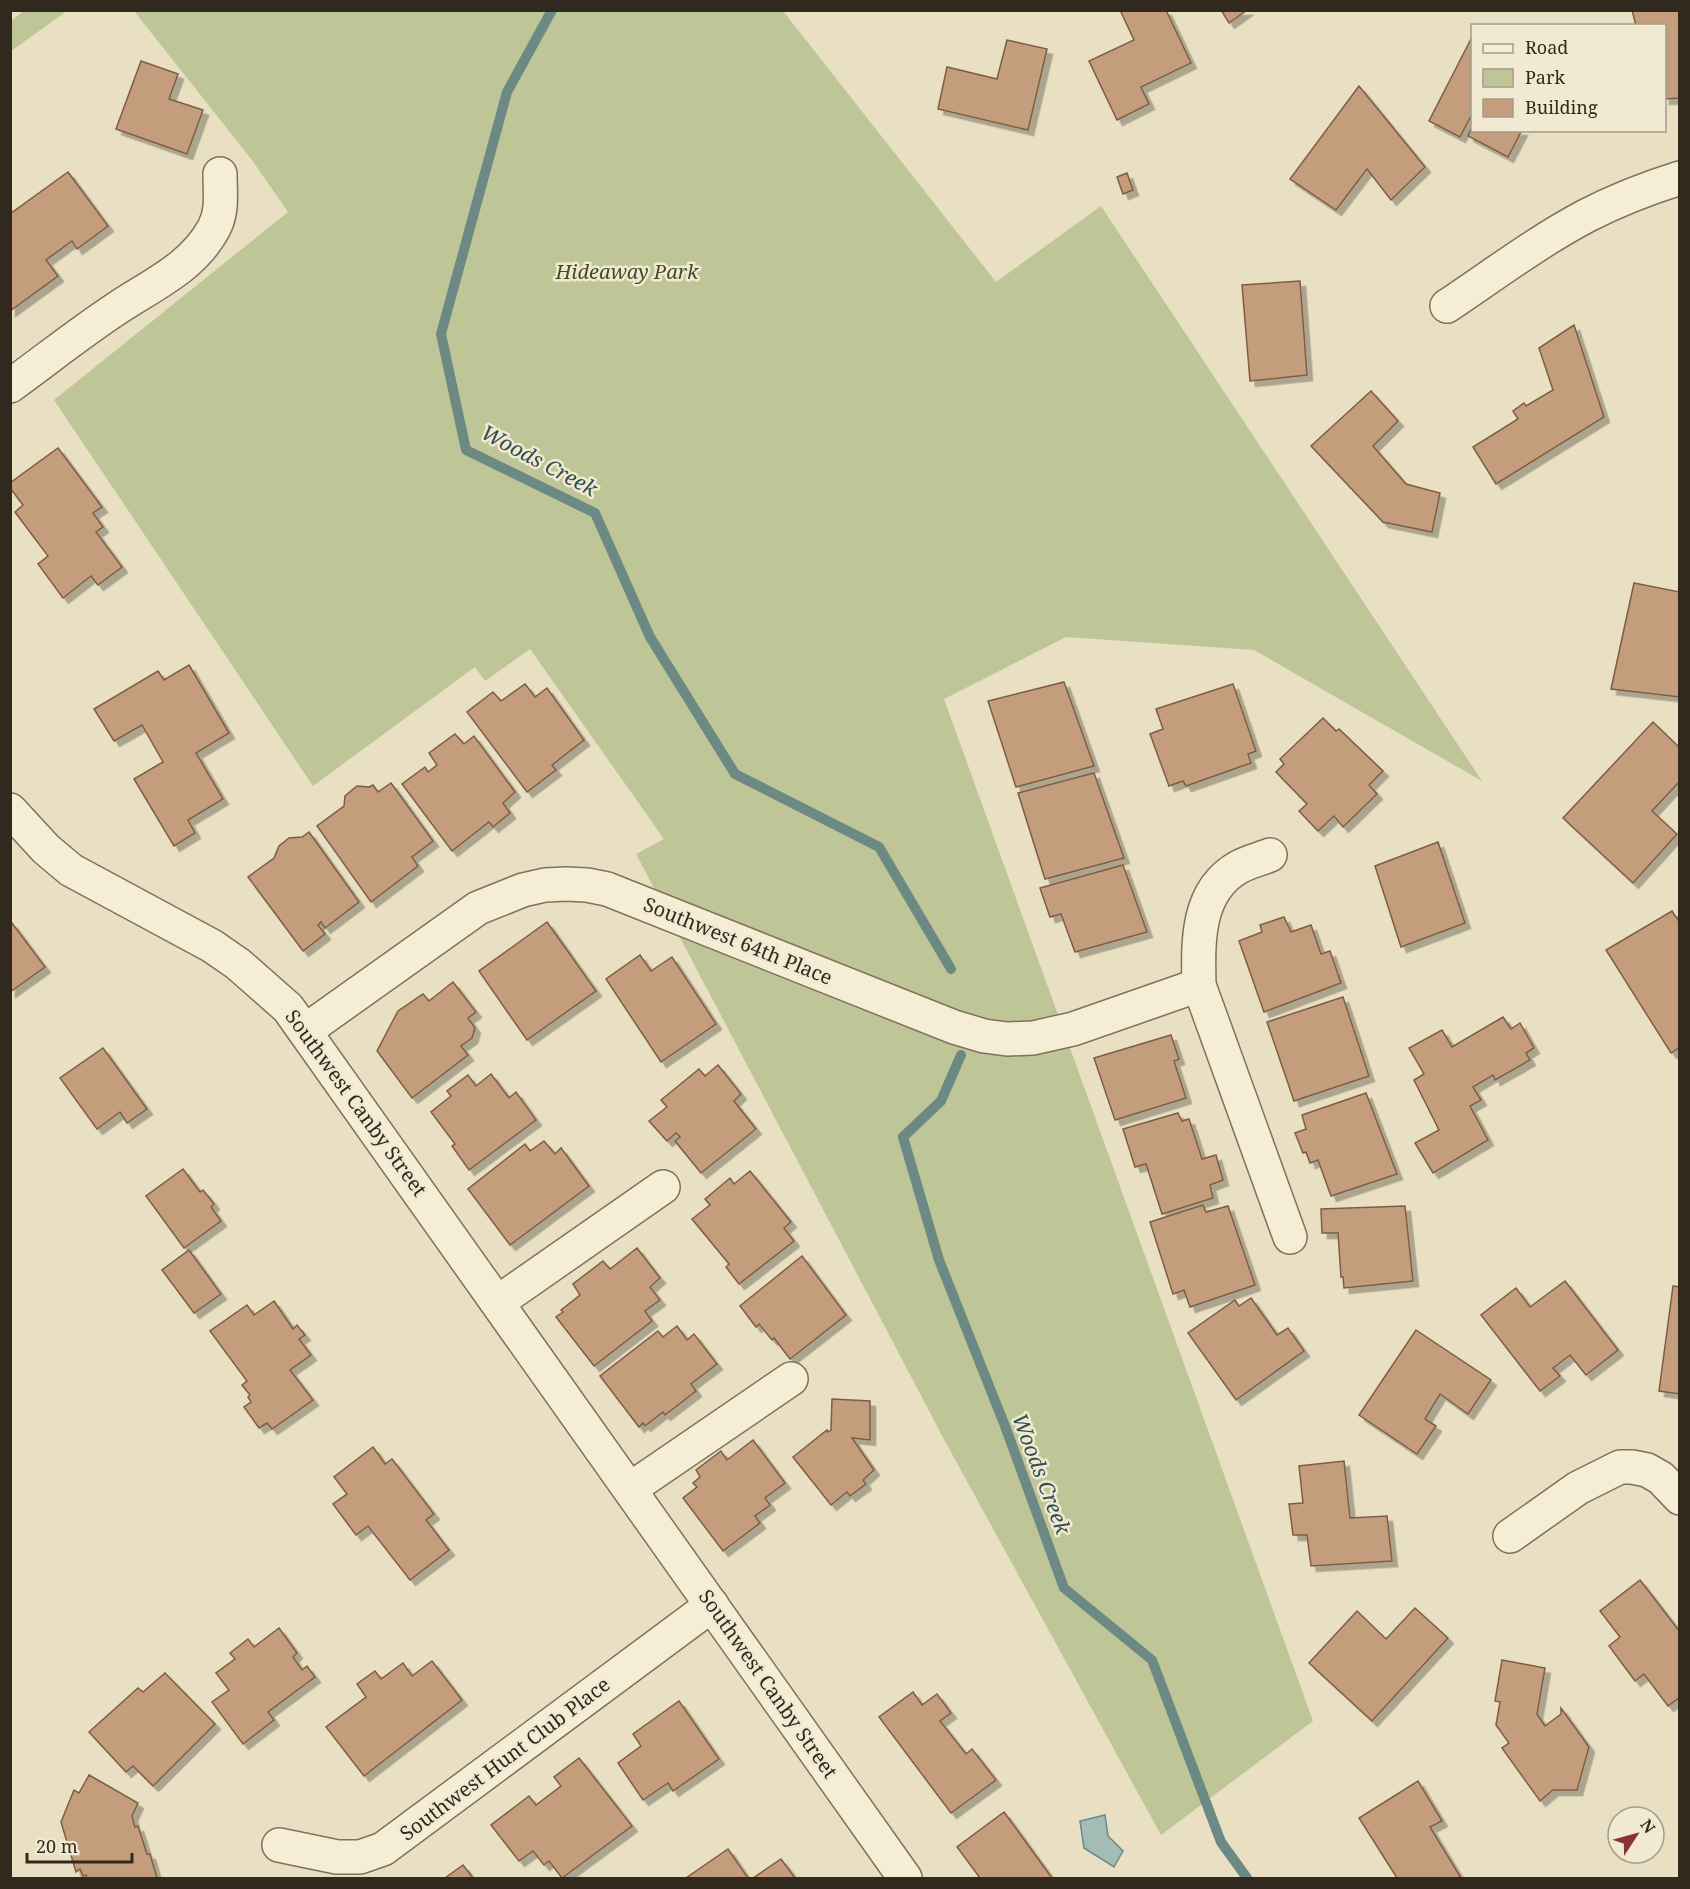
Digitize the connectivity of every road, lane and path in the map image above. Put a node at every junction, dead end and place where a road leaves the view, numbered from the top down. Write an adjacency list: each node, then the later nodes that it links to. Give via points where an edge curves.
1 (220, 174): 4 (street, via 221,209 214,228 183,266)
2 (1680, 178): 3 (street, via 1586,216)
3 (1447, 306)
4 (10, 386)
5 (10, 810): 8 (street, Southwest Canby Street, via 71,870 238,964 288,1008)
6 (1270, 855): 7 (street, via 1239,867 1225,877 1209,898 1198,941)
7 (1200, 985): 8 (street, Southwest 64th Place, via 1073,1029 1033,1038 984,1036 607,889 566,884 523,890 478,908); 10 (street)
8 (305, 1030): 11 (street, Southwest Canby Street)
9 (663, 1186): 11 (street)
10 (1290, 1237)
11 (498, 1302): 13 (street, Southwest Canby Street)
12 (791, 1379): 13 (street)
13 (630, 1489): 16 (street, Southwest Canby Street)
14 (1680, 1498): 15 (street, via 1647,1470 1620,1467 1578,1488)
15 (1510, 1536)
16 (712, 1605): 17 (street, Southwest Hunt Club Place, via 383,1849 360,1857 337,1857); 18 (street, Southwest Canby Street)
17 (279, 1845)
18 (905, 1878)

